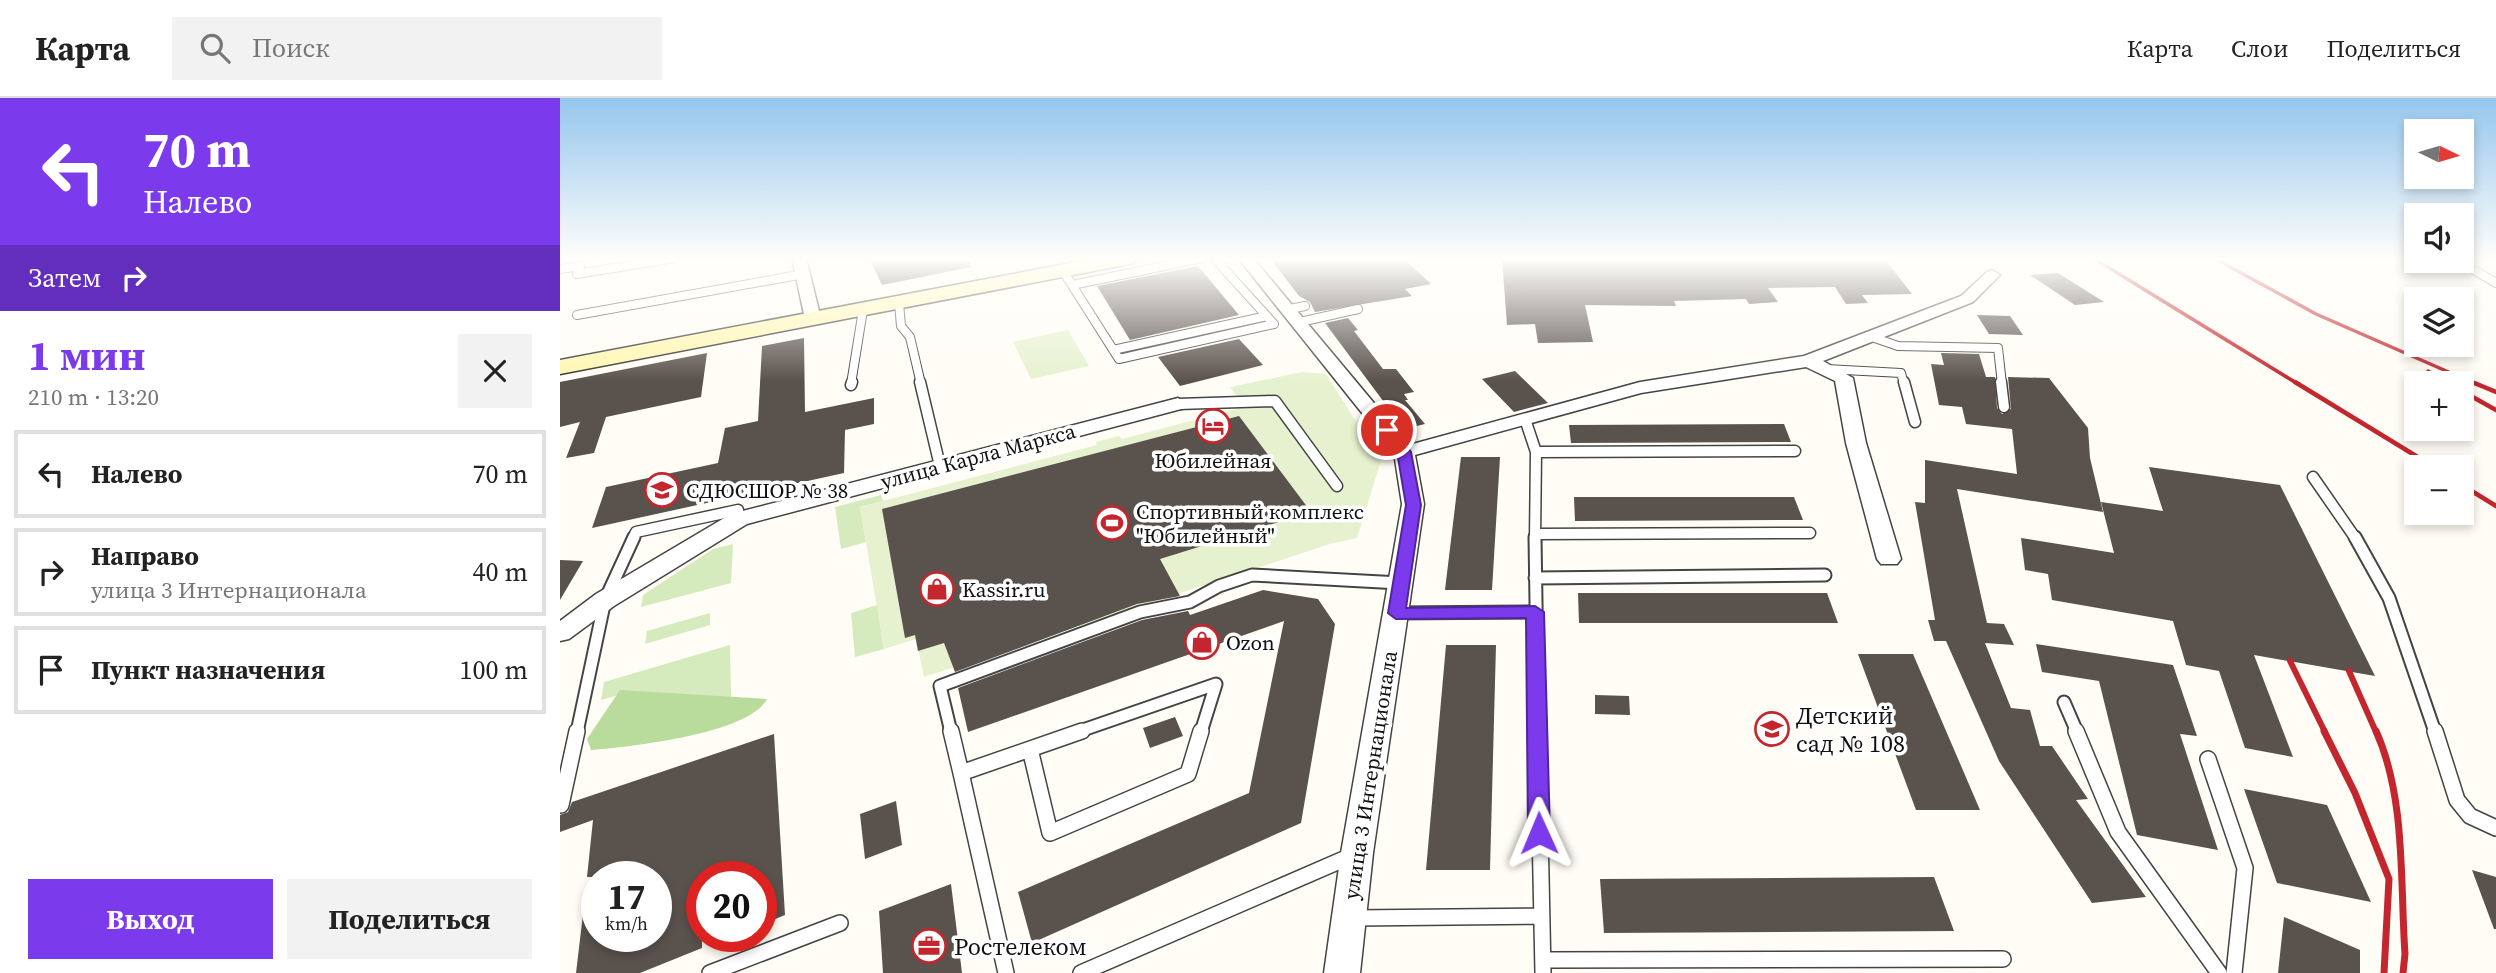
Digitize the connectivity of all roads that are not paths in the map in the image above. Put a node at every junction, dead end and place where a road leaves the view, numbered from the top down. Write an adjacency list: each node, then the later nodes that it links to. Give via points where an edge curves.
1 (667, 299): 12 (lane)
2 (809, 299): 13 (street)
3 (928, 299): 8 (street)
4 (1080, 299): 11 (lane, via 1113,350)
5 (1270, 299): 11 (lane)
6 (1278, 299): 11 (street, улица 3 Интернационала)
7 (1967, 299): 14 (street)
8 (900, 303): 10 (street); 25 (lane, via 901,326 910,337)
9 (1358, 309): 11 (lane)
10 (863, 310): 13 (street); 17 (lane)
11 (1290, 313): 23 (street, улица 3 Интернационала)
12 (577, 315)
13 (813, 319): 16 (street)
14 (1870, 336): 15 (street); 19 (lane, via 1898,345 1998,348)
15 (1817, 365): 20 (street, via 1640,388); 21 (lane, via 1901,373); 31 (street, via 1844,378 1856,443)
16 (560, 367)
17 (852, 385)
18 (1178, 404): 25 (street, улица Карла Маркса); 27 (lane, via 1275,401)
19 (2004, 407)
20 (1525, 419): 23 (street); 24 (lane)
21 (1916, 422)
22 (1795, 451): 24 (lane)
23 (1404, 452): 34 (street, улица 3 Интернационала, via 1413,505)
24 (1536, 452): 30 (lane)
25 (940, 466): 28 (street, улица Карла Маркса)
26 (2313, 477): 45 (lane, via 2388,596 2457,800 2470,816)
27 (1337, 486)
28 (739, 519): 35 (street, улица Карла Маркса); 35 (lane, via 738,510 636,532)
29 (1810, 533): 30 (lane)
30 (1535, 534): 33 (lane)
31 (1889, 559)
32 (1825, 575): 33 (lane)
33 (1535, 578): 36 (lane)
34 (1401, 583): 37 (street, улица 3 Интернационала); 43 (lane, via 1252,575 1190,602 1140,612 940,686)
35 (605, 600): 38 (street, улица Карла Маркса); 41 (lane)
36 (1535, 612): 37 (lane); 47 (lane)
37 (1396, 613): 46 (street, улица 3 Интернационала)
38 (560, 633)
39 (2064, 702): 56 (lane, via 2118,832)
40 (1030, 750): 40 (lane, via 1050,833 1188,774 1216,684); 43 (lane)
41 (566, 755): 44 (lane)
42 (2208, 759): 57 (lane, via 2245,868)
43 (961, 773): 53 (lane)
44 (561, 805)
45 (2496, 828)
46 (1357, 853): 48 (street, улица 3 Интернационала); 54 (lane)
47 (1540, 916): 48 (lane); 51 (lane)
48 (1348, 918): 55 (street, улица 3 Интернационала)
49 (840, 923): 52 (lane)
50 (2003, 959): 51 (lane)
51 (1543, 966)
52 (709, 973)
53 (1006, 973)
54 (1081, 973)
55 (1342, 973)
56 (2219, 973)
57 (2234, 973)

